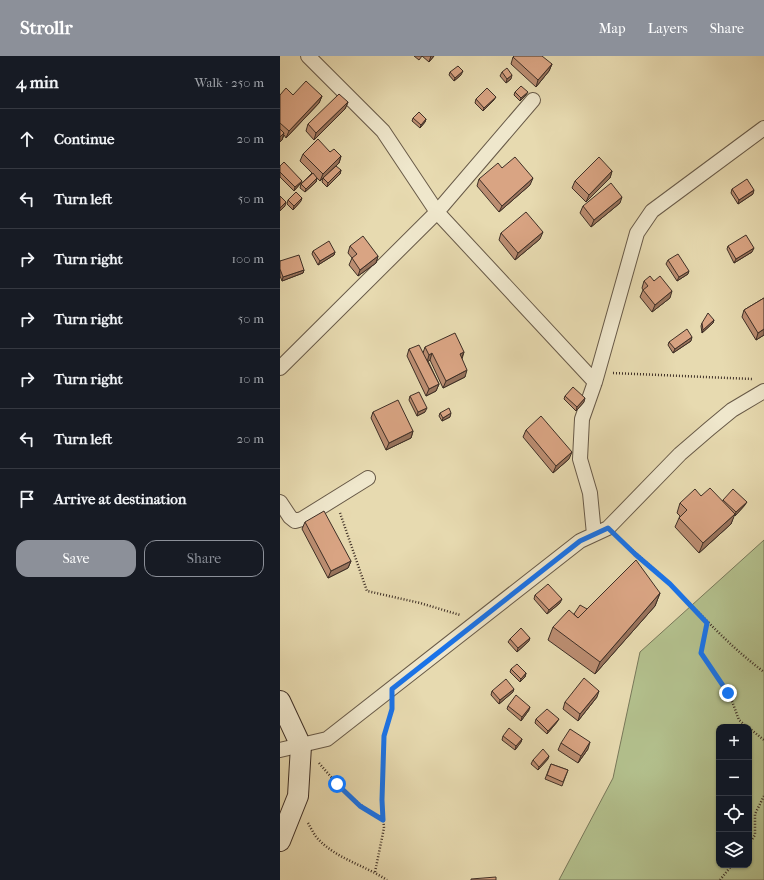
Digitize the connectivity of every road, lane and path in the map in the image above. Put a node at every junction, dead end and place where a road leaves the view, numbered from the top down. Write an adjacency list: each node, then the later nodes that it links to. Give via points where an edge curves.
1 (308, 56): 4 (street, via 387,136)
2 (533, 100): 4 (street)
3 (764, 128): 7 (street, via 652,211 644,221 637,233)
4 (437, 212): 5 (street); 7 (street)
5 (280, 368)
6 (756, 379): 7 (path, via 613,373)
7 (595, 382): 13 (street, via 582,419 580,459 590,493)
8 (764, 391): 12 (street, via 732,410 680,454)
9 (368, 478): 10 (street)
10 (335, 498): 11 (street, via 295,521); 14 (path, via 367,592 420,602)
11 (280, 502)
12 (608, 528): 13 (street); 15 (path, via 670,584)
13 (594, 534): 14 (street, via 580,541)
14 (480, 621): 17 (street)
15 (707, 623): 16 (path); 19 (path, via 701,653 728,693 739,720)
16 (764, 672)
17 (392, 689): 22 (street, via 328,739); 26 (path, via 392,709 384,736)
18 (280, 701): 22 (main road)
19 (744, 724)
20 (752, 731): 21 (path)
21 (764, 740)
22 (301, 746): 23 (street); 24 (main road); 26 (path, via 360,806)
23 (280, 750)
24 (298, 796): 28 (main road); 30 (path, via 301,810 317,838 340,856)
25 (764, 796): 27 (path, via 755,814 755,835)
26 (383, 820): 30 (path, via 384,828)
27 (752, 840)
28 (280, 841)
29 (730, 868): 32 (path)
30 (375, 872): 31 (path)
31 (386, 880)
32 (720, 880)

